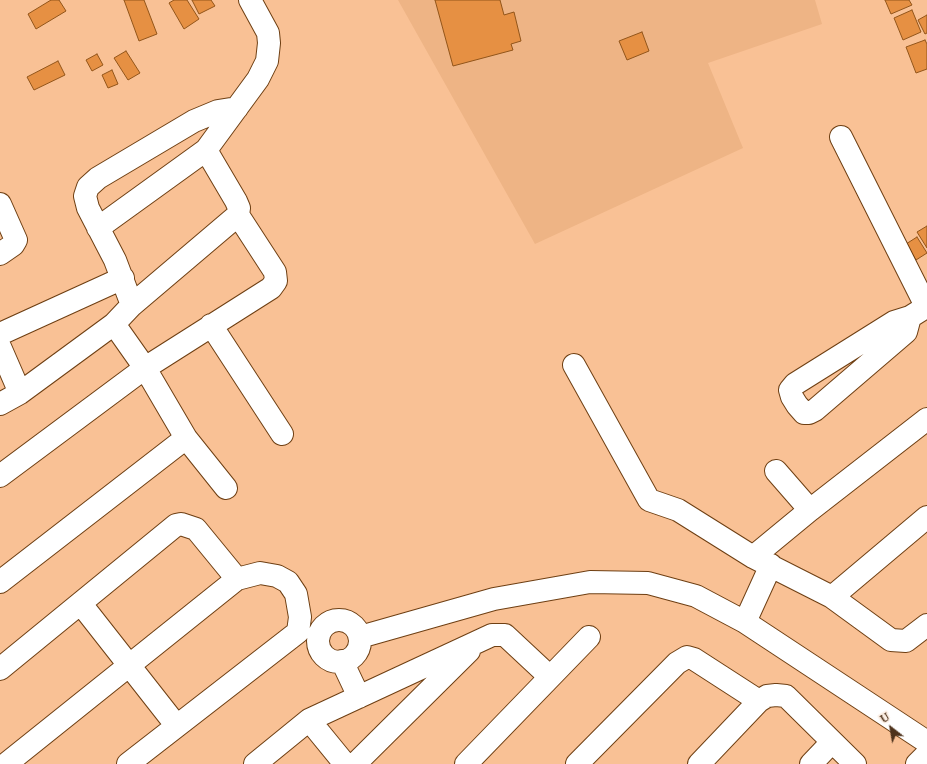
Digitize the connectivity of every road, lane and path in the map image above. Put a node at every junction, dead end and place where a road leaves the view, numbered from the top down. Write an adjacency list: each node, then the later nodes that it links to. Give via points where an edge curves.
1 (250, 0): 2 (street, via 268,33 270,51 264,70)
2 (237, 108): 4 (street); 7 (street, via 199,118 92,182 87,190 86,200)
3 (841, 137): 11 (street)
4 (206, 150): 6 (street, via 236,201); 7 (street)
5 (2, 210): 8 (street, via 16,240 13,246)
6 (238, 215): 10 (street); 13 (street, via 273,267 276,281 271,288)
7 (98, 228): 9 (street)
8 (0, 254)
9 (123, 278): 10 (street); 14 (street)
10 (132, 305): 12 (street)
11 (921, 311): 11 (street, via 894,322 794,384 790,390 797,405 804,413 815,410 906,332)
12 (114, 324): 17 (street); 18 (street)
13 (211, 325): 17 (street); 21 (street)
14 (0, 334)
15 (0, 347): 18 (street)
16 (574, 365): 28 (street, via 649,500 678,510)
17 (145, 368): 22 (street); 24 (street)
18 (20, 393): 19 (street)
19 (0, 404)
20 (927, 419): 26 (street)
21 (282, 434)
22 (186, 438): 25 (street); 30 (street)
23 (776, 471): 26 (street)
24 (0, 476)
25 (226, 488)
26 (810, 510): 28 (street)
27 (927, 517): 31 (street)
28 (762, 561): 31 (street); 33 (street, via 762,587)
29 (237, 579): 32 (street, via 196,529 181,524 176,525); 35 (street, via 260,573 277,576 288,582 296,594 300,617); 41 (street)
30 (0, 582)
31 (832, 597): 34 (street, via 891,640 906,641)
32 (81, 604): 41 (street); 42 (street)
33 (749, 614): 37 (street, via 648,583 590,582 494,599); 49 (street)
34 (927, 625)
35 (298, 632): 36 (street); 47 (street)
36 (319, 637): 37 (street, via 326,624 340,620 353,625); 40 (street, via 321,651 325,656)
37 (360, 637): 40 (street, via 357,651 352,657)
38 (589, 637): 43 (street)
39 (480, 640): 43 (street, via 492,635 505,635); 44 (street); 55 (street)
40 (342, 661): 44 (street)
41 (130, 665): 47 (street); 51 (street)
42 (0, 669)
43 (550, 677): 56 (street)
44 (359, 697): 46 (street)
45 (759, 701): 48 (street, via 767,696 786,696); 57 (street, via 687,657 677,663); 58 (street)
46 (310, 720): 53 (street); 54 (street)
47 (176, 725): 52 (street)
48 (832, 742): 59 (street); 60 (street)
49 (927, 742)
50 (927, 754): 61 (street)
51 (6, 764)
52 (128, 764)
53 (255, 764)
54 (345, 764)
55 (355, 764)
56 (466, 764)
57 (577, 764)
58 (699, 764)
59 (811, 764)
60 (855, 764)
61 (917, 764)

